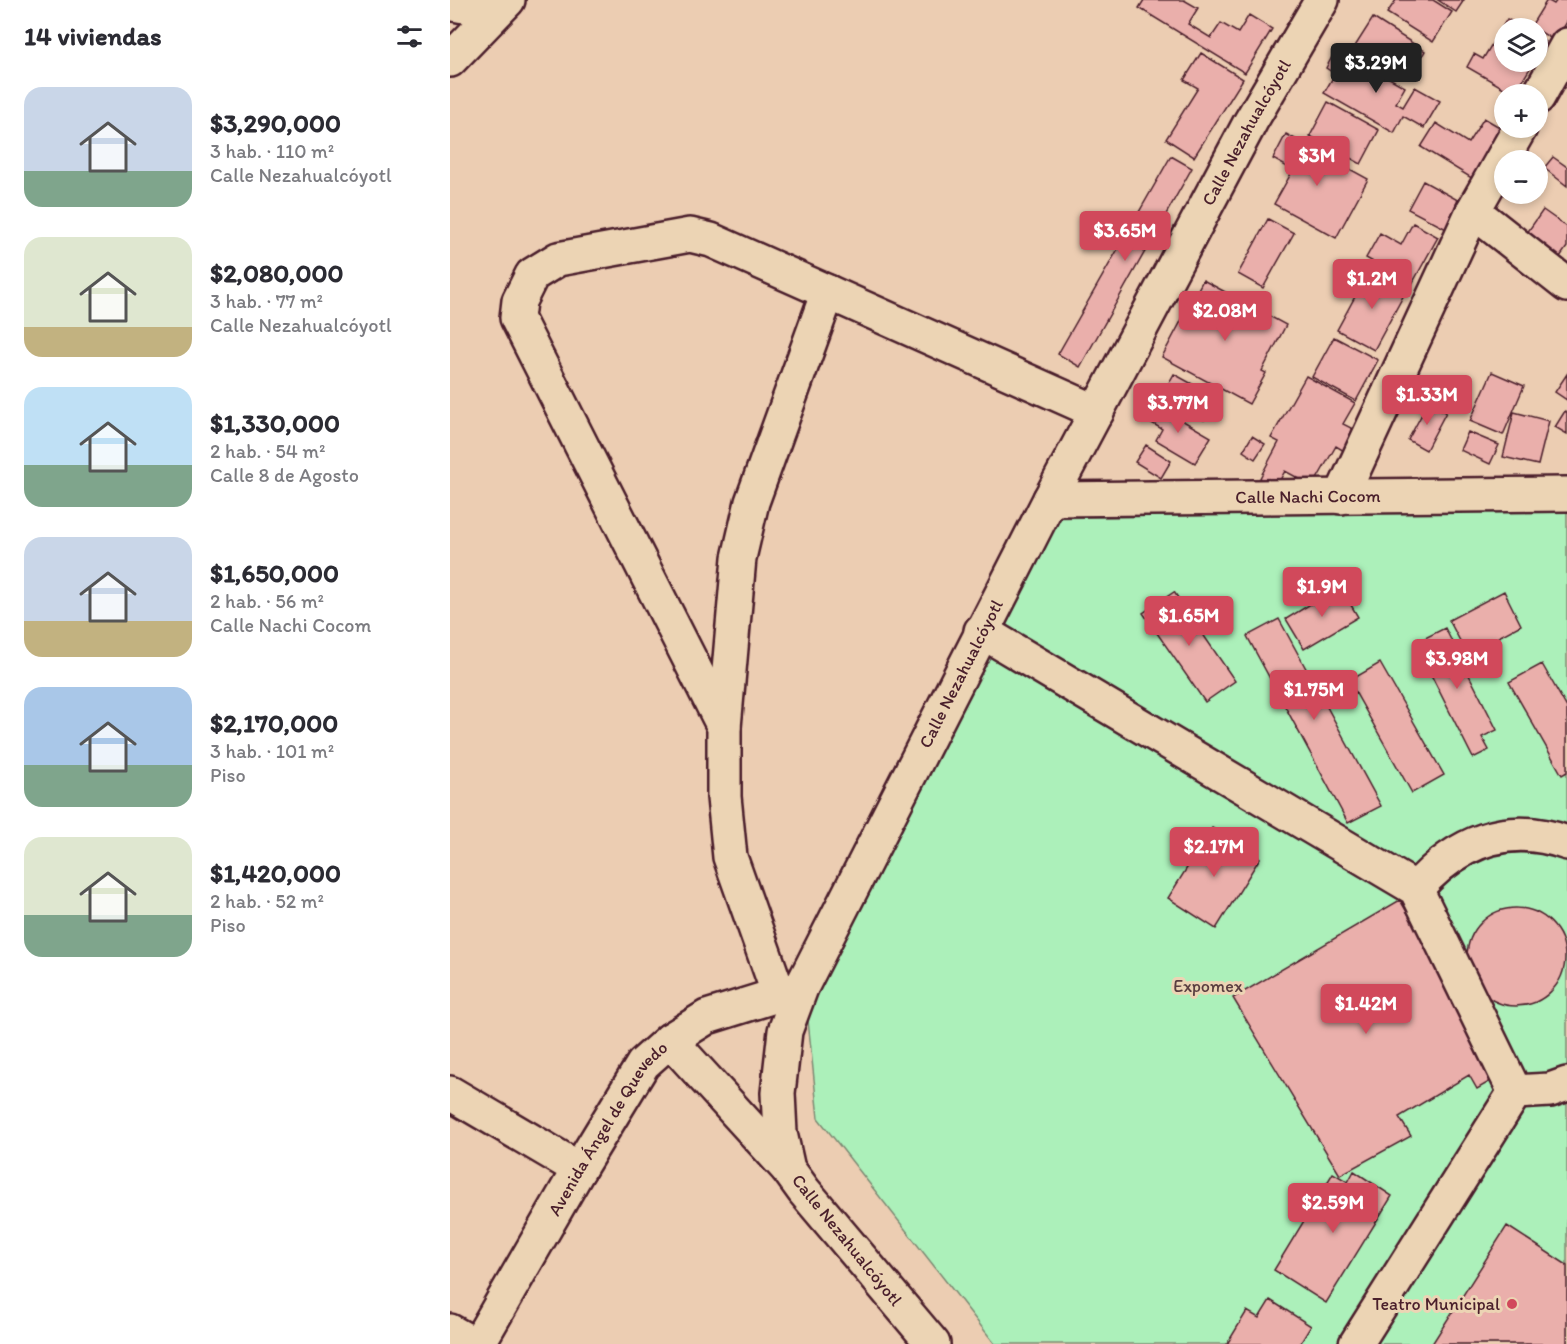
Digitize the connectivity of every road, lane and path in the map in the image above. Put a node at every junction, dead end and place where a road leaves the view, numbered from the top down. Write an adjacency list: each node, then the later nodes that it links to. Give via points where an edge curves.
1 (488, 0): 4 (main road, via 466,8)
2 (508, 0): 5 (main road)
3 (1322, 0): 12 (main road, Calle Nezahualcóyotl, via 1251,121)
4 (450, 3)
5 (450, 60)
6 (1564, 60): 7 (main road)
7 (1547, 84)
8 (1514, 138): 9 (main road)
9 (1473, 211): 10 (main road); 14 (main road)
10 (1567, 285)
11 (828, 292): 12 (main road); 17 (main road, via 750,513 739,558); 17 (main road, via 711,240 690,236 558,259 532,275 519,301 517,318)
12 (1097, 412): 15 (main road, Calle Nezahualcóyotl)
13 (1567, 494): 14 (main road, Calle Nachi Cocom)
14 (1341, 497): 15 (main road, Calle Nachi Cocom)
15 (1050, 499): 16 (main road, Calle Nezahualcóyotl)
16 (981, 631): 19 (main road); 20 (main road, Calle Nezahualcóyotl)
17 (724, 728): 20 (main road, via 724,797 730,857)
18 (1567, 843): 19 (main road, via 1517,835 1471,845 1450,856)
19 (1416, 889): 23 (main road)
20 (790, 991): 21 (main road, Avenida Ángel de Quevedo, via 707,1017); 26 (main road, Calle Nezahualcóyotl, via 778,1093 780,1133)
21 (670, 1040): 25 (main road, Avenida Ángel de Quevedo, via 643,1064); 26 (main road)
22 (1567, 1084): 23 (main road, via 1550,1090)
23 (1515, 1092): 31 (main road)
24 (450, 1094): 25 (main road)
25 (579, 1169): 29 (main road, Avenida Ángel de Quevedo)
26 (788, 1169): 30 (main road, Calle Nezahualcóyotl)
27 (450, 1330): 28 (main road)
28 (473, 1344)
29 (478, 1344)
30 (933, 1344)
31 (1356, 1344)

